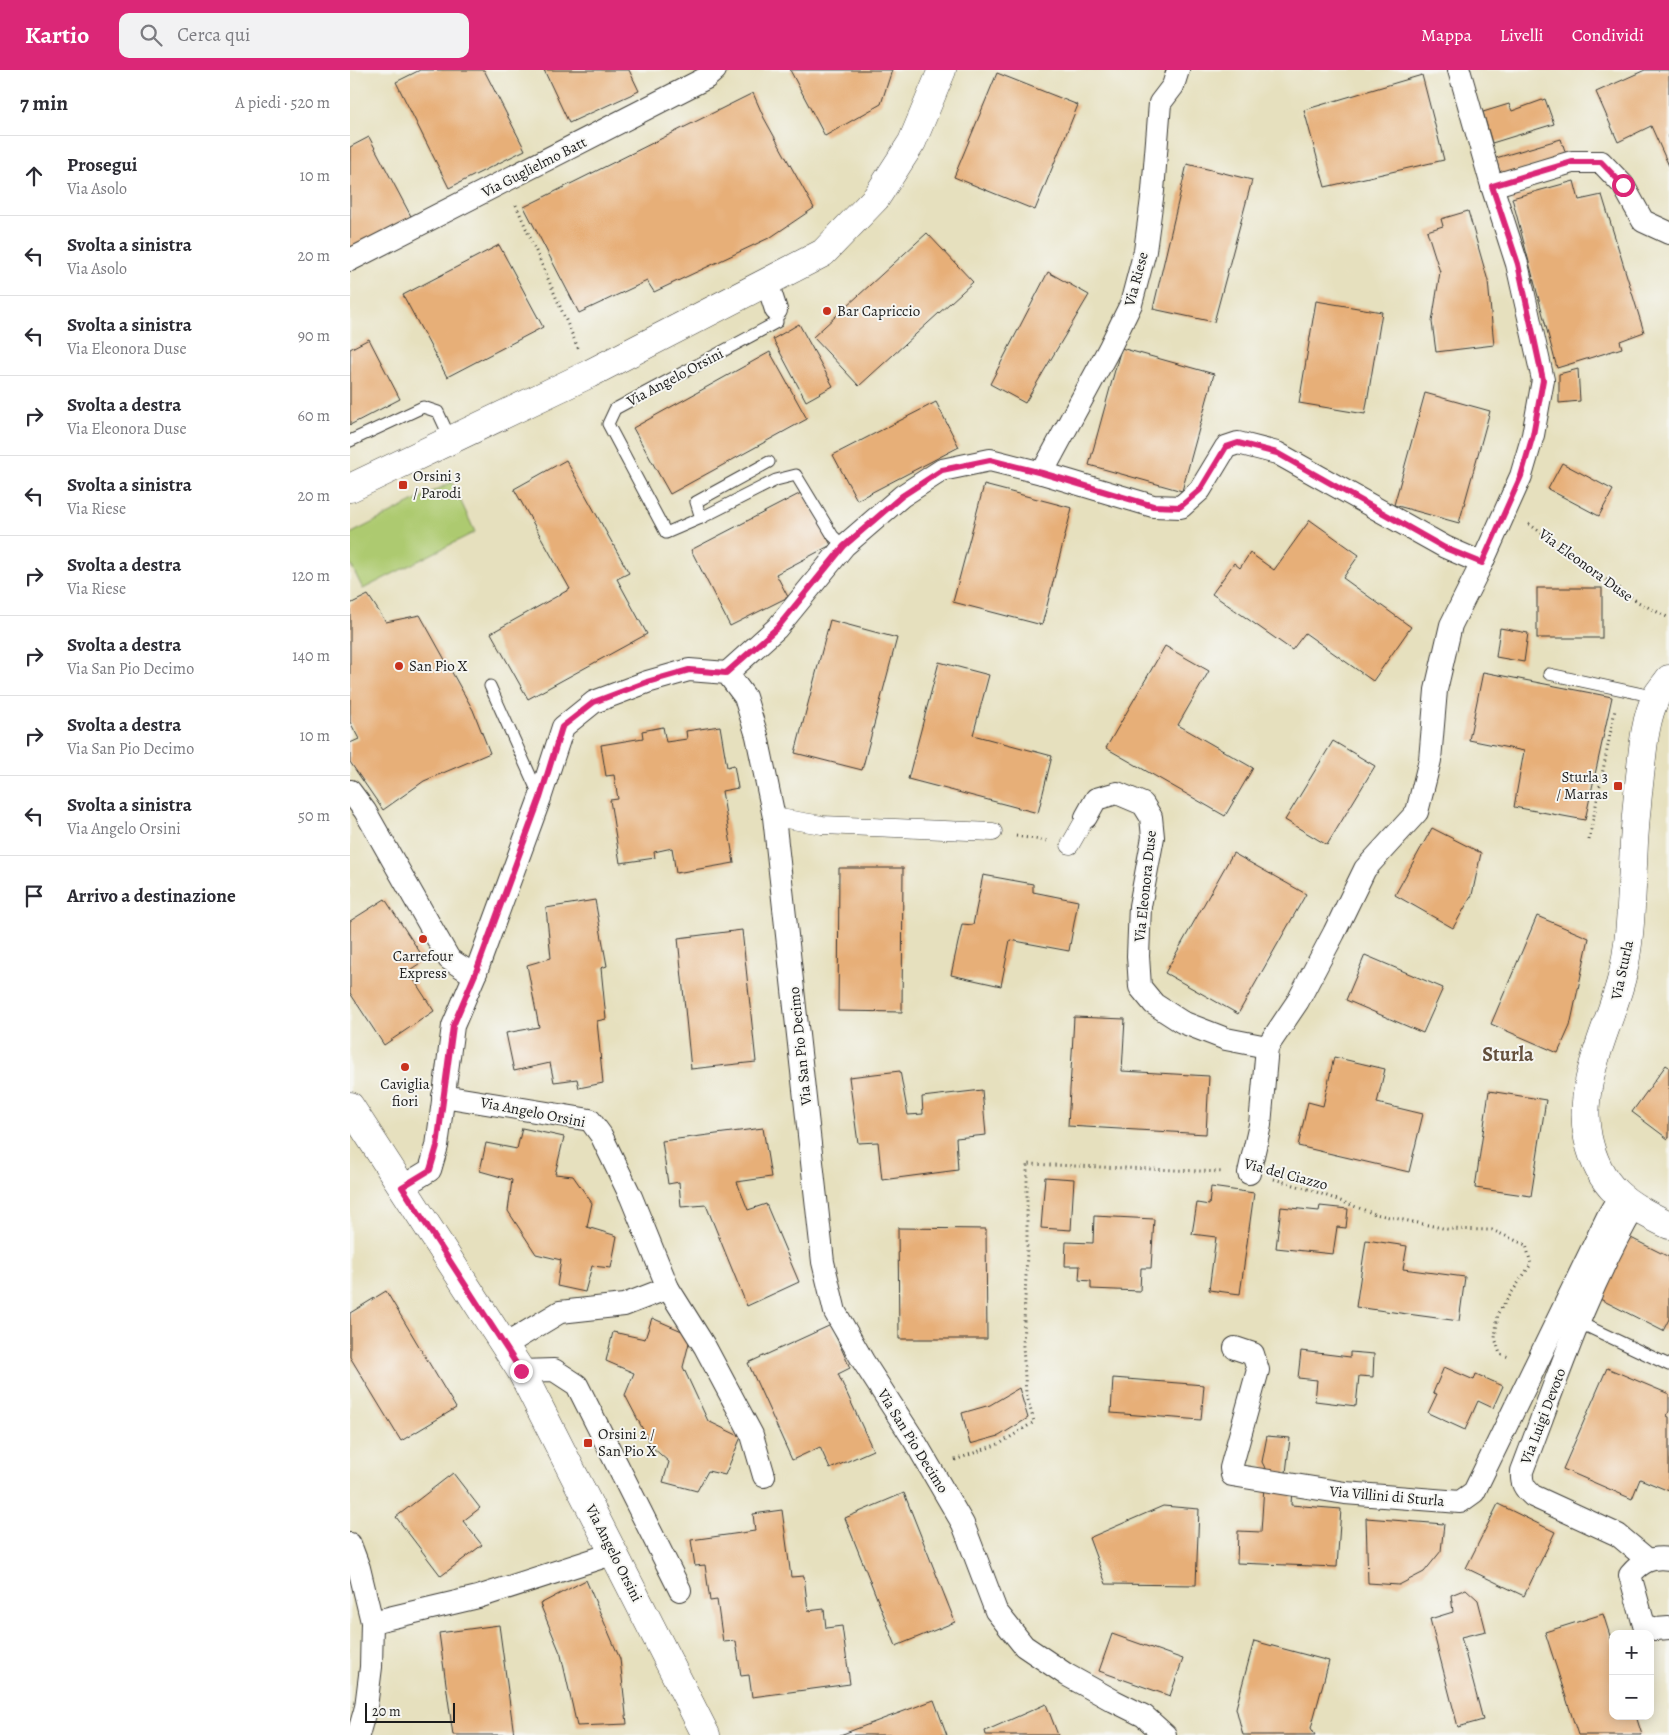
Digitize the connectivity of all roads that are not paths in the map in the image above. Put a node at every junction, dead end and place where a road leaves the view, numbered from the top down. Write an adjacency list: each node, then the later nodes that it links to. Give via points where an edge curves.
1 (715, 70): 7 (street, Via Guglielmo Batt, via 706,78)
2 (942, 70): 8 (street, via 912,142 876,198 823,253)
3 (1178, 70): 13 (street, Via Riese, via 1173,86 1160,104 1145,251 1131,304)
4 (1459, 70): 5 (street)
5 (1492, 186): 6 (street, via 1572,162 1601,162 1623,185 1643,221); 17 (street, via 1518,264 1543,380 1521,476)
6 (1669, 233)
7 (350, 260)
8 (767, 282): 9 (street, Via Angelo Orsini); 10 (street, via 590,374)
9 (776, 310): 15 (lane, Via Angelo Orsini, via 777,322 615,409 608,424 666,534)
10 (451, 440): 11 (lane, via 438,412 423,407); 14 (street)
11 (350, 441)
12 (769, 462): 15 (lane, via 696,502)
13 (1042, 473): 16 (street, via 990,460 942,470 902,496); 17 (street, via 1153,506 1180,507 1200,490 1226,447 1238,443 1277,453 1445,548)
14 (350, 488)
15 (701, 518): 16 (lane, Via Angelo Orsini, via 776,480 796,475 833,536)
16 (844, 546): 18 (street, via 777,628)
17 (1482, 563): 29 (street, via 1451,624 1436,690 1430,760 1417,812 1365,869 1298,1002)
18 (726, 673): 23 (street, via 689,670 594,702 562,727); 24 (street, Via San Pio Decimo, via 745,697 757,736)
19 (1549, 674): 21 (lane, via 1619,690)
20 (490, 686): 23 (lane)
21 (1662, 688): 34 (street, Via Sturla, via 1651,711 1642,752 1634,821 1629,946 1614,1006 1590,1076 1586,1107 1593,1158 1604,1179)
22 (350, 791): 28 (street, via 365,811 449,959 466,970)
23 (540, 798): 28 (street)
24 (774, 817): 26 (street, via 822,825); 51 (street, Via San Pio Decimo, via 824,1262 835,1312 963,1524 996,1611 1024,1646 1067,1675 1144,1716)
25 (1086, 817): 27 (street, Via Eleonora Duse); 29 (street, Via Eleonora Duse, via 1096,799 1117,793 1143,804 1151,817 1153,837 1140,906 1140,988 1154,1004 1182,1022 1226,1038)
26 (993, 832)
27 (1070, 845)
28 (476, 972): 30 (street, via 453,1026)
29 (1267, 1047): 32 (street, via 1260,1125)
30 (443, 1096): 33 (street, via 437,1146 430,1170); 36 (street, Via Angelo Orsini, via 590,1120 601,1135 631,1197)
31 (350, 1106): 33 (street, Via Angelo Orsini)
32 (1249, 1173)
33 (402, 1187): 38 (street, Via Angelo Orsini)
34 (1627, 1202): 35 (street, Via Sturla); 37 (street, Via Luigi Devoto, via 1613,1244); 39 (street, Via Villini di Sturla, via 1603,1225 1474,1492 1460,1502 1344,1493 1232,1476 1231,1468 1258,1370 1253,1354)
35 (1669, 1225)
36 (668, 1288): 38 (street, via 624,1305 560,1312); 42 (street, Via Angelo Orsini, via 705,1347 752,1436)
37 (1578, 1322): 40 (lane); 45 (street, Via Luigi Devoto, via 1522,1471 1522,1480 1533,1496 1618,1534 1630,1547)
38 (505, 1345): 41 (street, Via Angelo Orsini)
39 (1235, 1348)
40 (1669, 1365)
41 (521, 1371): 44 (street, Via Angelo Orsini); 46 (street, via 554,1370 576,1385)
42 (764, 1476)
43 (350, 1544): 47 (street)
44 (615, 1553): 47 (street, via 478,1597); 50 (street, Via Angelo Orsini)
45 (1659, 1560): 48 (street, Via Luigi Devoto, via 1638,1566 1630,1575 1644,1625 1656,1629)
46 (680, 1590)
47 (372, 1622): 49 (street, via 370,1675)
48 (1669, 1628)
49 (358, 1735)
50 (706, 1735)
51 (1165, 1735)

